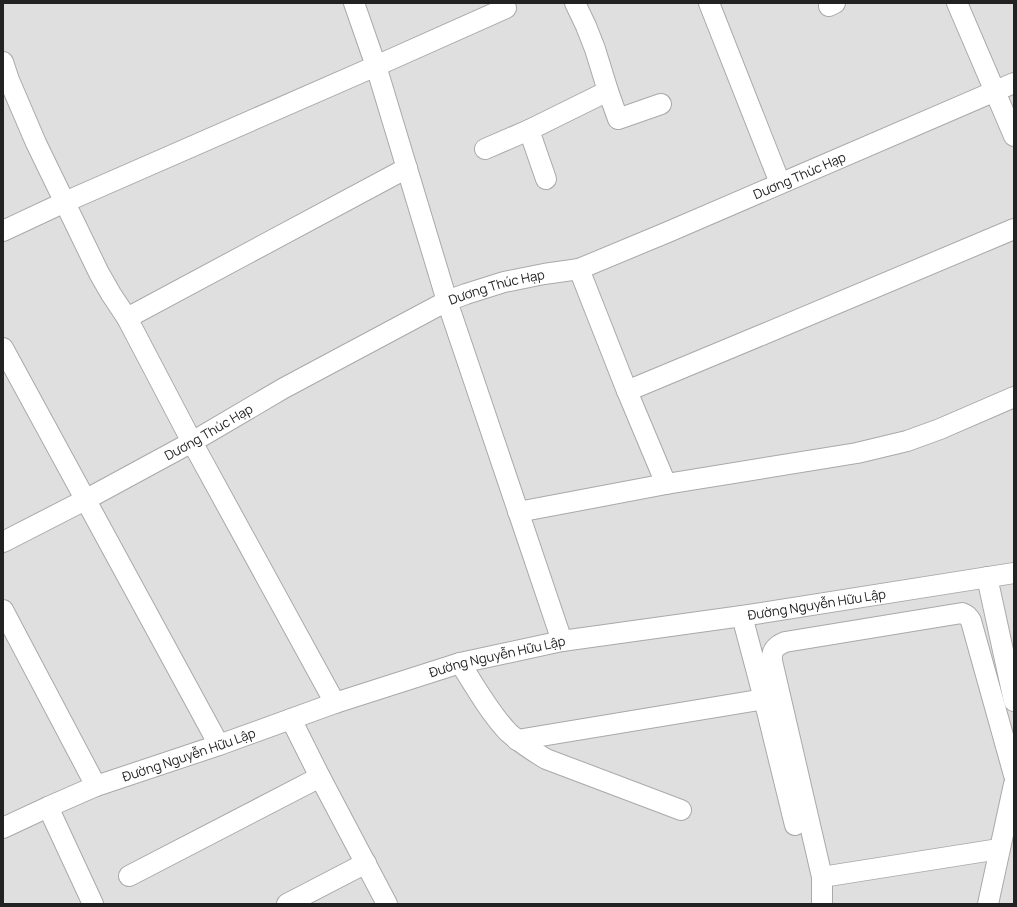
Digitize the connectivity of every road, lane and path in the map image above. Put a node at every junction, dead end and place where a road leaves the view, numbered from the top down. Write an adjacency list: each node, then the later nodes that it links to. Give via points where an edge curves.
1 (354, 3): 7 (street)
2 (575, 3): 9 (street, via 595,49)
3 (709, 3): 17 (street)
4 (957, 3): 10 (street)
5 (506, 8): 7 (street)
6 (3, 62): 18 (street, via 36,143)
7 (376, 66): 15 (street); 18 (street)
8 (1014, 83): 10 (street, Dương Thúc Hạp)
9 (608, 91): 11 (street, via 618,119); 12 (street)
10 (994, 92): 13 (street); 17 (street, Dương Thúc Hạp)
11 (661, 104)
12 (528, 130): 14 (street); 16 (street)
13 (1014, 136)
14 (485, 149)
15 (407, 168): 22 (street); 23 (street)
16 (546, 179)
17 (780, 183): 21 (street, Dương Thúc Hạp)
18 (65, 202): 20 (street); 23 (street, via 99,273)
19 (1014, 229): 25 (street)
20 (3, 231)
21 (580, 269): 22 (street, Dương Thúc Hạp, via 504,282); 25 (street)
22 (447, 301): 27 (street, Dương Thúc Hạp, via 284,388); 30 (street)
23 (127, 318): 27 (street)
24 (3, 348): 29 (street)
25 (627, 391): 28 (street)
26 (1014, 397): 28 (street, via 940,429 885,447)
27 (192, 442): 29 (street, Dương Thúc Hạp); 40 (street)
28 (666, 484): 30 (street)
29 (85, 500): 31 (street, Dương Thúc Hạp); 43 (street)
30 (518, 512): 36 (street)
31 (3, 542)
32 (1014, 574): 33 (street, Đường Nguyễn Hữu Lập)
33 (987, 577): 35 (street, Đường Nguyễn Hữu Lập); 39 (street)
34 (3, 610): 47 (street)
35 (742, 616): 36 (street, Đường Nguyễn Hữu Lập); 38 (street)
36 (562, 641): 37 (street, Đường Nguyễn Hữu Lập)
37 (460, 663): 40 (street, Đường Nguyễn Hữu Lập); 42 (street, via 498,720)
38 (764, 699): 42 (street); 50 (street)
39 (1014, 701)
40 (335, 703): 41 (street, Đường Nguyễn Hữu Lập)
41 (291, 719): 43 (street, Đường Nguyễn Hữu Lập); 45 (street)
42 (517, 740): 49 (street, via 546,759)
43 (218, 745): 47 (street, Đường Nguyễn Hữu Lập)
44 (1014, 775): 55 (street, via 966,614 780,644 773,650 772,661)
45 (320, 777): 53 (street); 54 (street)
46 (1014, 784): 52 (street)
47 (96, 786): 48 (street, Đường Nguyễn Hữu Lập)
48 (48, 807): 51 (street, Đường Nguyễn Hữu Lập); 56 (street)
49 (681, 810)
50 (795, 825)
51 (3, 828)
52 (999, 849): 55 (street); 60 (street)
53 (366, 863): 57 (street); 58 (street)
54 (129, 876)
55 (822, 877): 59 (street)
56 (93, 904)
57 (287, 904)
58 (387, 904)
59 (822, 904)
60 (988, 904)

